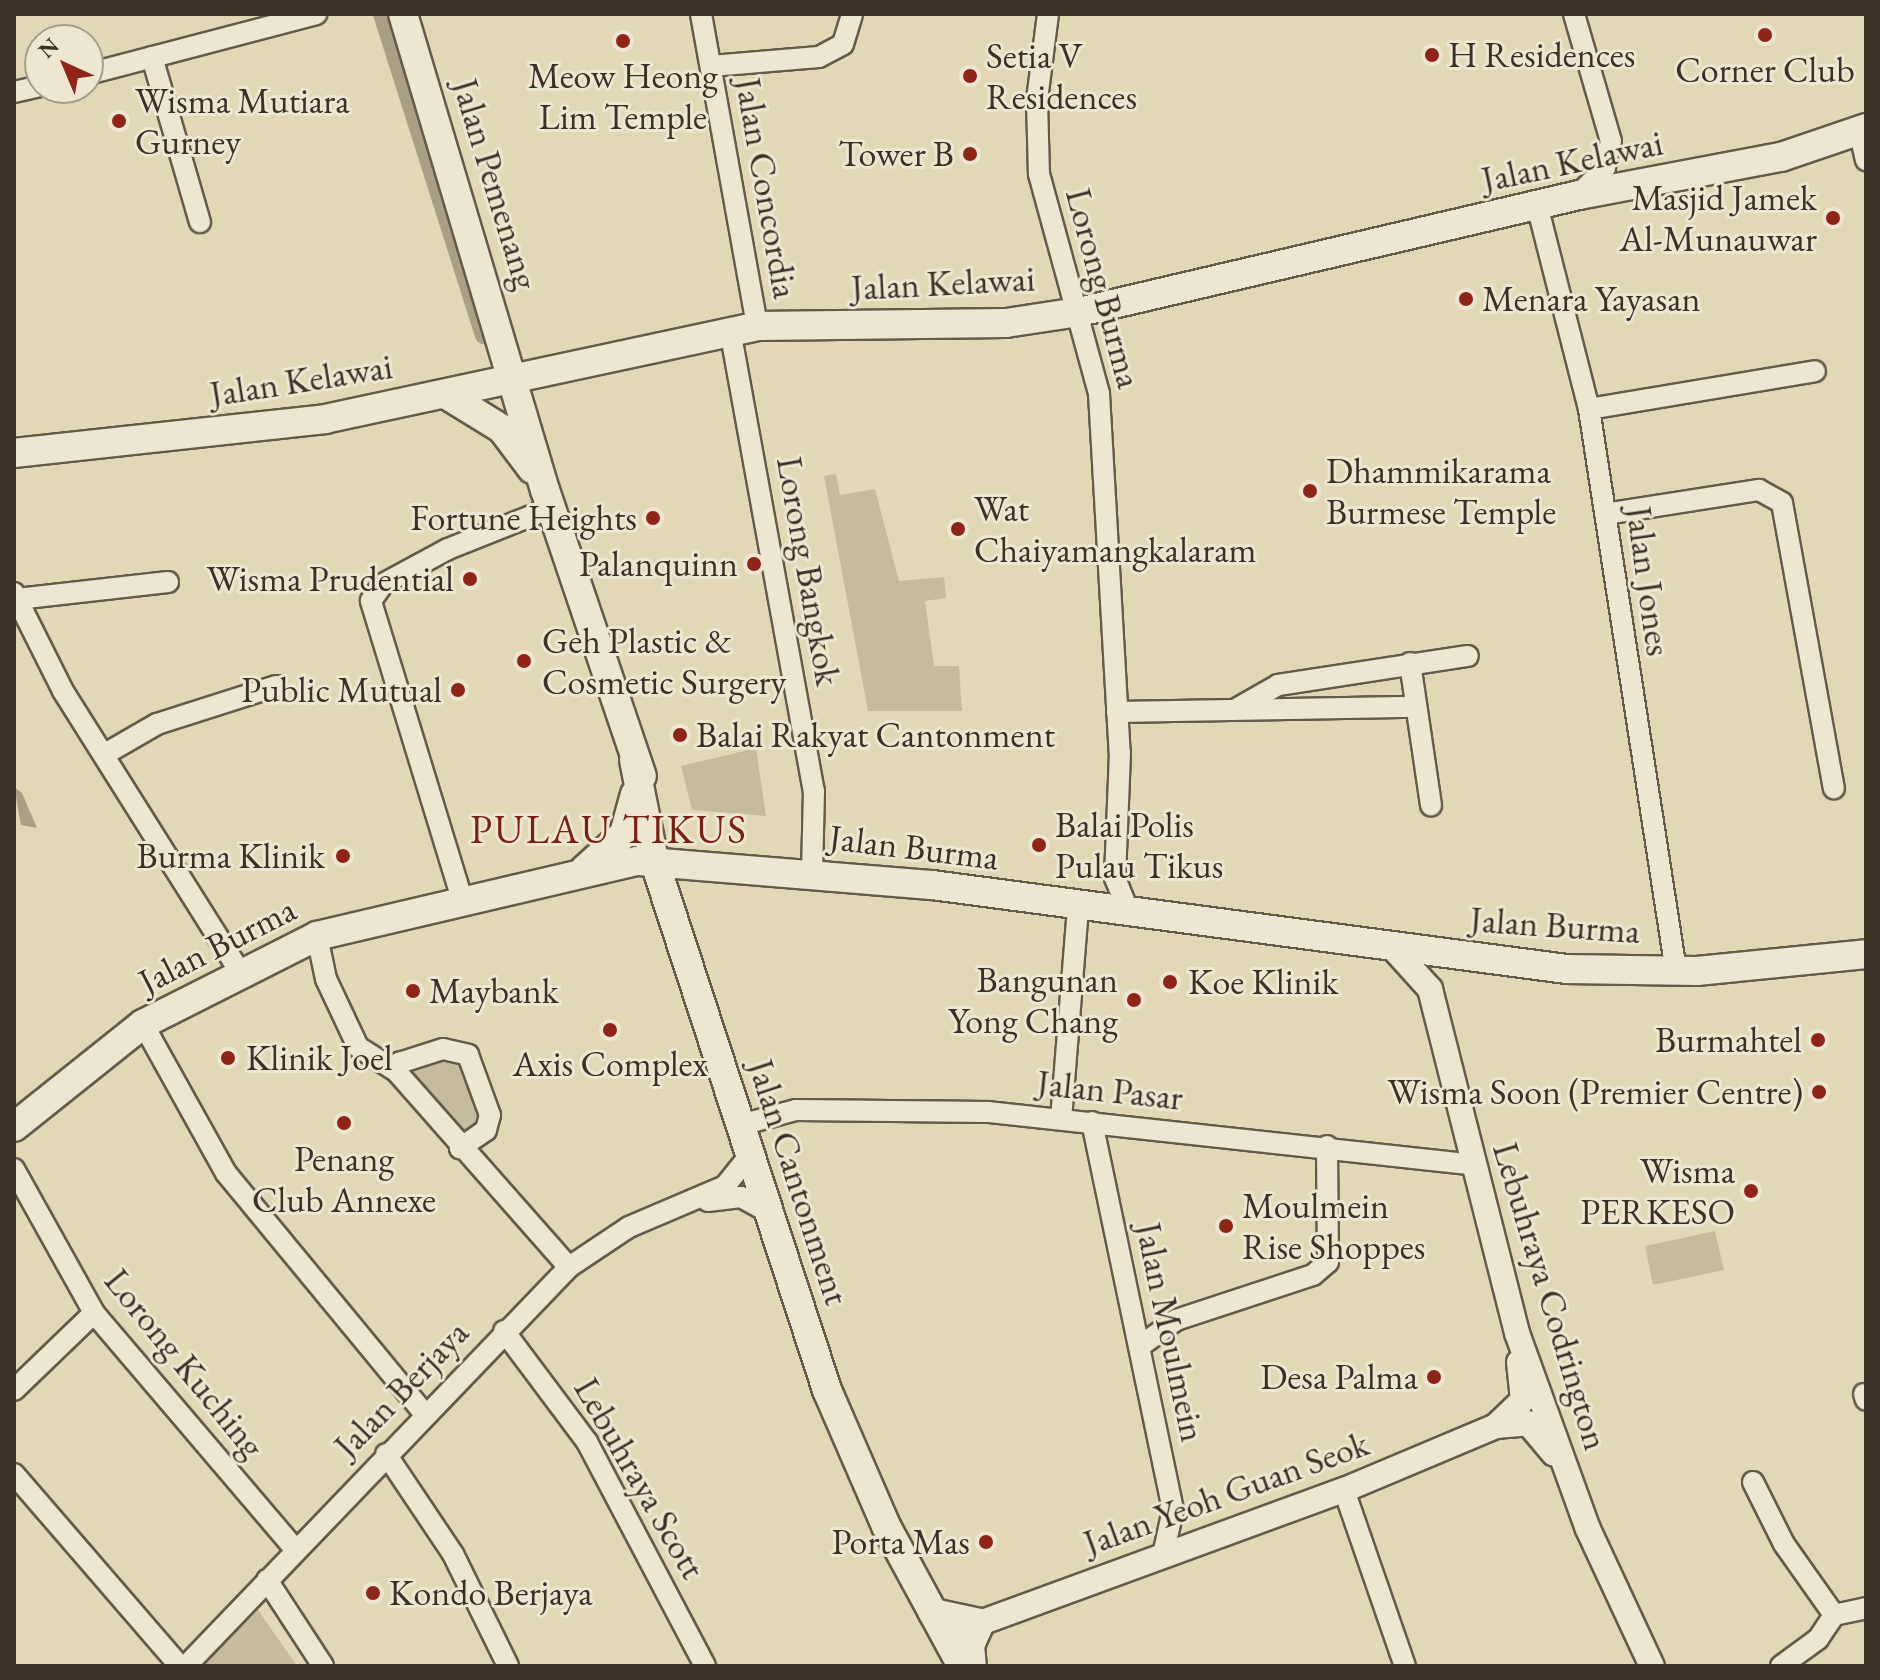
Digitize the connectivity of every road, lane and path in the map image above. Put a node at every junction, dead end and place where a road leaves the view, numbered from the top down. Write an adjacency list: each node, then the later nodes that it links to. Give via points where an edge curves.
1 (316, 14): 7 (street)
2 (403, 14): 18 (main road, Jalan Pemenang)
3 (701, 14): 8 (street, Jalan Concordia)
4 (852, 14): 8 (street, via 843,44 819,57)
5 (1048, 14): 15 (street, Lorong Burma, via 1037,100 1039,174)
6 (1574, 14): 12 (street, via 1611,141 1605,168)
7 (152, 57): 9 (street); 14 (street)
8 (711, 66): 16 (street, Jalan Concordia)
9 (104, 70)
10 (1862, 129): 11 (street); 12 (main road, Jalan Kelawai, via 1781,157)
11 (1866, 160)
12 (1579, 195): 13 (main road, Jalan Kelawai)
13 (1537, 205): 15 (main road, Jalan Kelawai); 20 (street, Jalan Jones)
14 (200, 222)
15 (1079, 312): 16 (main road, Jalan Kelawai, via 1006,323); 31 (street, Lorong Burma, via 1099,394)
16 (743, 328): 18 (main road, Jalan Kelawai); 40 (street, Lorong Bangkok, via 814,791)
17 (1815, 371): 20 (street)
18 (515, 378): 19 (main road, Jalan Kelawai); 22 (main road, Jalan Cantonment)
19 (447, 395): 21 (main road, Jalan Kelawai, via 257,429); 22 (main road, via 502,429)
20 (1589, 409): 23 (street, Jalan Jones)
21 (14, 453)
22 (548, 499): 33 (main road, Jalan Cantonment); 41 (street, via 383,584 371,601)
23 (1605, 514): 35 (street, via 1759,490 1782,503); 48 (street, Jalan Jones)
24 (168, 582): 25 (street)
25 (16, 596): 32 (street)
26 (1468, 656): 27 (street)
27 (1410, 663): 29 (street); 30 (street, via 1278,685)
28 (276, 686): 32 (street, via 157,724)
29 (1416, 707): 30 (street); 36 (street)
30 (1238, 708): 31 (street)
31 (1117, 712): 43 (street, Lorong Burma, via 1115,878)
32 (105, 754): 47 (street)
33 (634, 760): 34 (main road, Jalan Cantonment); 38 (main road, Jalan Cantonment, via 667,839)
34 (636, 788): 37 (main road, Jalan Cantonment); 39 (main road, via 624,834)
35 (1834, 788)
36 (1431, 805)
37 (654, 860): 38 (main road, Jalan Burma); 39 (main road, Jalan Burma); 53 (main road, Jalan Cantonment)
38 (696, 863): 40 (main road, Jalan Burma)
39 (581, 872): 41 (main road, Jalan Burma)
40 (812, 873): 42 (main road, Jalan Burma)
41 (462, 899): 44 (main road, Jalan Burma)
42 (1078, 906): 43 (main road, Jalan Burma); 51 (street)
43 (1129, 913): 45 (main road, Jalan Burma)
44 (317, 936): 47 (main road, Jalan Burma); 50 (street, via 326,979 358,1047)
45 (1393, 948): 48 (main road, Jalan Burma, via 1567,969); 58 (street, Lebuhraya Codrington, via 1430,989)
46 (1866, 954): 48 (main road, Jalan Burma)
47 (239, 970): 49 (main road, Jalan Burma)
48 (1676, 971)
49 (143, 1024): 54 (main road, Jalan Burma); 70 (street, via 233,1183)
50 (396, 1071): 56 (street); 56 (street, via 399,1063 443,1049 468,1055 490,1115 486,1130)
51 (1061, 1119): 52 (street, Jalan Pasar); 53 (street, Jalan Pasar, via 796,1110)
52 (1092, 1122): 55 (street, Jalan Pasar); 63 (street, Jalan Moulmein)
53 (741, 1125): 57 (main road, Jalan Cantonment)
54 (14, 1127)
55 (1327, 1146): 58 (street, Jalan Pasar); 65 (street, via 1328,1262 1313,1275)
56 (460, 1148): 62 (street)
57 (750, 1155): 60 (street, Jalan Berjaya, via 735,1178); 61 (main road, Jalan Cantonment)
58 (1472, 1165): 67 (street, Lebuhraya Codrington)
59 (15, 1173): 64 (street, Lorong Kuching)
60 (696, 1200): 61 (street, Jalan Berjaya, via 741,1197); 62 (street, Jalan Berjaya, via 629,1227)
61 (768, 1212): 81 (main road, Jalan Cantonment, via 848,1444)
62 (569, 1267): 66 (street, Jalan Berjaya)
63 (1131, 1308): 65 (street, via 1146,1321); 68 (street, Jalan Moulmein)
64 (94, 1313): 69 (street); 77 (street, Lorong Kuching)
65 (1176, 1320): 68 (street)
66 (504, 1331): 70 (street, Jalan Berjaya); 87 (street, Lebuhraya Scott, via 587,1442)
67 (1517, 1333): 71 (street, Jalan Yeoh Guan Seok, via 1525,1389 1518,1409); 73 (street, Lebuhraya Codrington)
68 (1139, 1347): 78 (street, Jalan Moulmein, via 1173,1510)
69 (14, 1390)
70 (424, 1413): 72 (street, Jalan Berjaya)
71 (1496, 1426): 73 (street, Jalan Yeoh Guan Seok, via 1528,1423); 76 (street, Jalan Yeoh Guan Seok)
72 (386, 1454): 77 (street, Jalan Berjaya); 86 (street, via 453,1554)
73 (1561, 1462): 91 (street, Lebuhraya Codrington)
74 (14, 1474): 84 (street)
75 (1753, 1482): 82 (street, via 1784,1544)
76 (1344, 1490): 78 (street, Jalan Yeoh Guan Seok); 90 (street)
77 (294, 1548): 79 (street, Jalan Berjaya)
78 (1163, 1555): 83 (street, Jalan Yeoh Guan Seok)
79 (267, 1580): 84 (street, Jalan Berjaya); 85 (street)
80 (1866, 1608): 82 (street)
81 (933, 1613): 83 (main road); 88 (main road, Jalan Cantonment)
82 (1834, 1615): 92 (street, via 1818,1639)
83 (980, 1623): 89 (main road, via 970,1645)
84 (183, 1666)
85 (323, 1666)
86 (508, 1666)
87 (705, 1666)
88 (962, 1666)
89 (972, 1666)
90 (1405, 1666)
91 (1652, 1666)
92 (1781, 1666)

